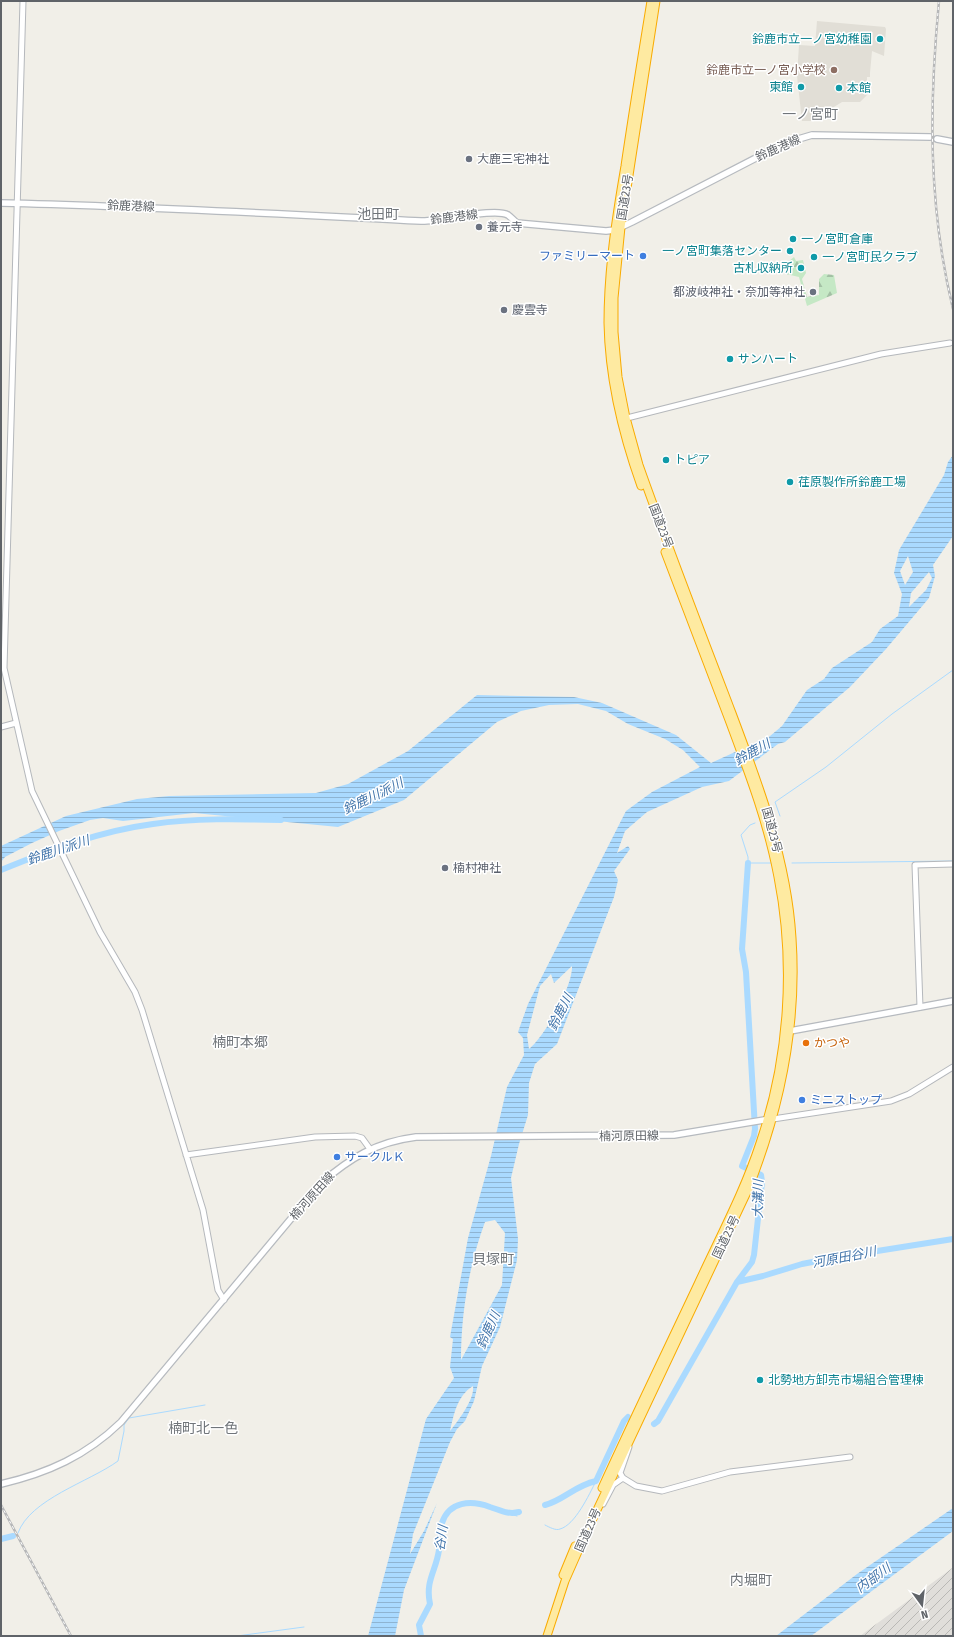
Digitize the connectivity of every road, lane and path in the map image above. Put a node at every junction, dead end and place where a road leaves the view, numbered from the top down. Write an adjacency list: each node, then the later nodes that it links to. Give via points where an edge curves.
1 (23, 1): 8 (street)
2 (651, 1): 9 (highway, 国道23号)
3 (656, 1): 9 (highway, 国道23号)
4 (930, 137): 9 (main road, 鈴鹿港線, via 801,137)
5 (937, 139): 6 (main road)
6 (953, 142)
7 (1, 203): 8 (main road, 鈴鹿港線)
8 (16, 203): 9 (main road, 鈴鹿港線, via 148,206 432,221 496,213 507,214 517,223 606,231); 12 (street, via 3,657)
9 (618, 228): 11 (highway, 国道23号, via 609,280 608,324 612,370)
10 (950, 343): 11 (street, via 880,354)
11 (623, 419): 14 (highway, 国道23号, via 633,463)
12 (16, 723): 13 (street); 22 (street, via 32,791 77,885 135,992)
13 (1, 726)
14 (758, 792): 18 (highway, 国道23号, via 779,856 790,912 794,977); 20 (highway, 国道23号, via 778,876 788,961 784,1043)
15 (953, 864): 17 (street, via 915,865)
16 (953, 1001): 17 (main road)
17 (920, 1007): 18 (main road)
18 (790, 1031): 20 (highway, 国道23号, via 784,1074)
19 (953, 1067): 20 (street, via 891,1102)
20 (770, 1119): 21 (main road, 楠河原田線, via 674,1135 408,1138); 23 (highway, 国道23号)
21 (370, 1149): 22 (street, via 362,1138 355,1136 324,1137); 24 (main road, 楠河原田線, via 347,1161 320,1184)
22 (186, 1155): 24 (street, via 203,1210 218,1290)
23 (752, 1171): 25 (highway, 国道23号); 30 (highway, 国道23号, via 567,1563)
24 (224, 1300): 28 (main road, 楠河原田線, via 106,1437 64,1464)
25 (634, 1432): 27 (street, via 620,1473); 29 (highway, 国道23号)
26 (850, 1457): 27 (street, via 734,1471 708,1477 673,1490 662,1491 636,1486)
27 (623, 1478): 29 (street, via 613,1485)
28 (1, 1484)
29 (588, 1529): 31 (highway, 国道23号, via 565,1581)
30 (542, 1636)
31 (547, 1636)

